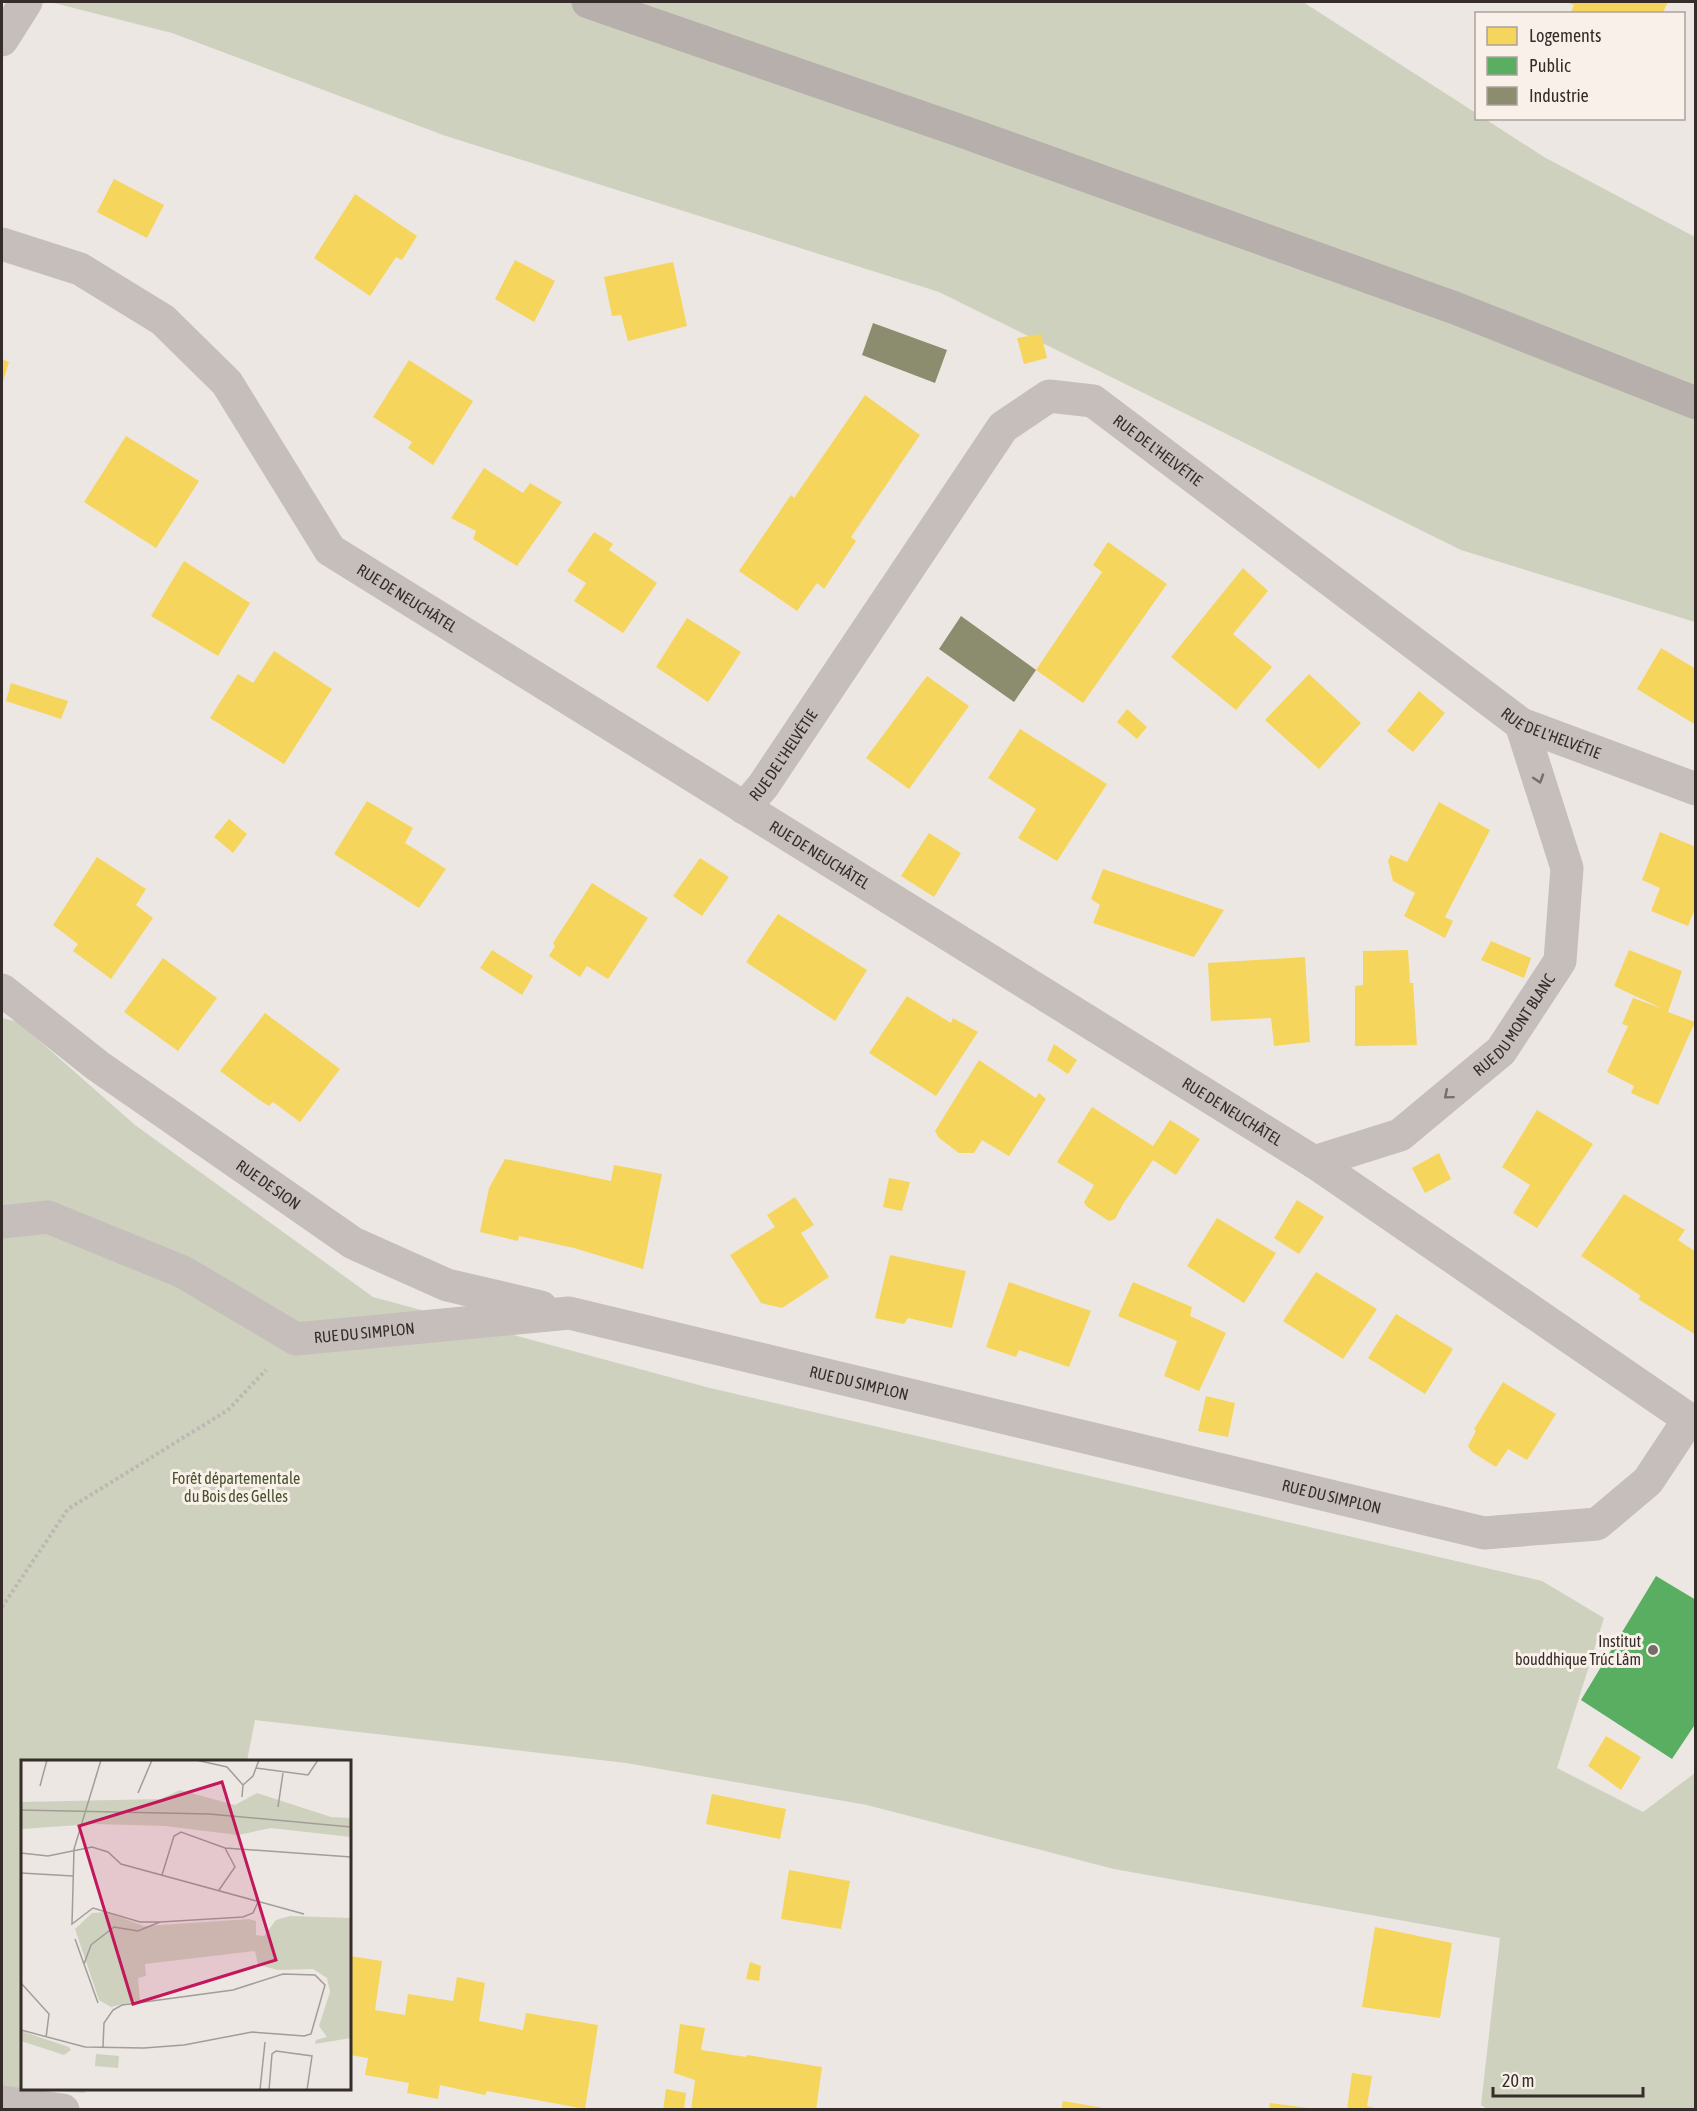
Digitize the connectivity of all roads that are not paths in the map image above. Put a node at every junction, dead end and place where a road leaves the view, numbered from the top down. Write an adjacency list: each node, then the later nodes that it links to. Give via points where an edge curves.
1 (26, 2): 3 (street)
2 (588, 2): 5 (main road, via 1455,308)
3 (2, 40)
4 (2, 244): 8 (street, RUE DE NEUCHÂTEL, via 80,269 163,320 227,383 330,550)
5 (1695, 403)
6 (1521, 724): 7 (street, RUE DE L'HELVÉTIE); 8 (street, RUE DE L'HELVÉTIE, via 1094,401 1049,396 1003,427 763,786); 10 (street, RUE DU MONT BLANC, one-way to 10, via 1567,868 1560,961 1501,1051 1400,1135)
7 (1695, 789)
8 (744, 808): 10 (street, RUE DE NEUCHÂTEL)
9 (2, 990): 12 (street, RUE DE SION, via 98,1066 353,1243 447,1285)
10 (1314, 1162): 13 (street, RUE DE NEUCHÂTEL)
11 (2, 1222): 12 (street, RUE DU SIMPLON, via 48,1217 183,1272 296,1339)
12 (569, 1313): 13 (street, RUE DU SIMPLON, via 1484,1533 1597,1524 1648,1481)
13 (1692, 1421)
14 (2, 2102): 15 (street)
15 (63, 2109)

